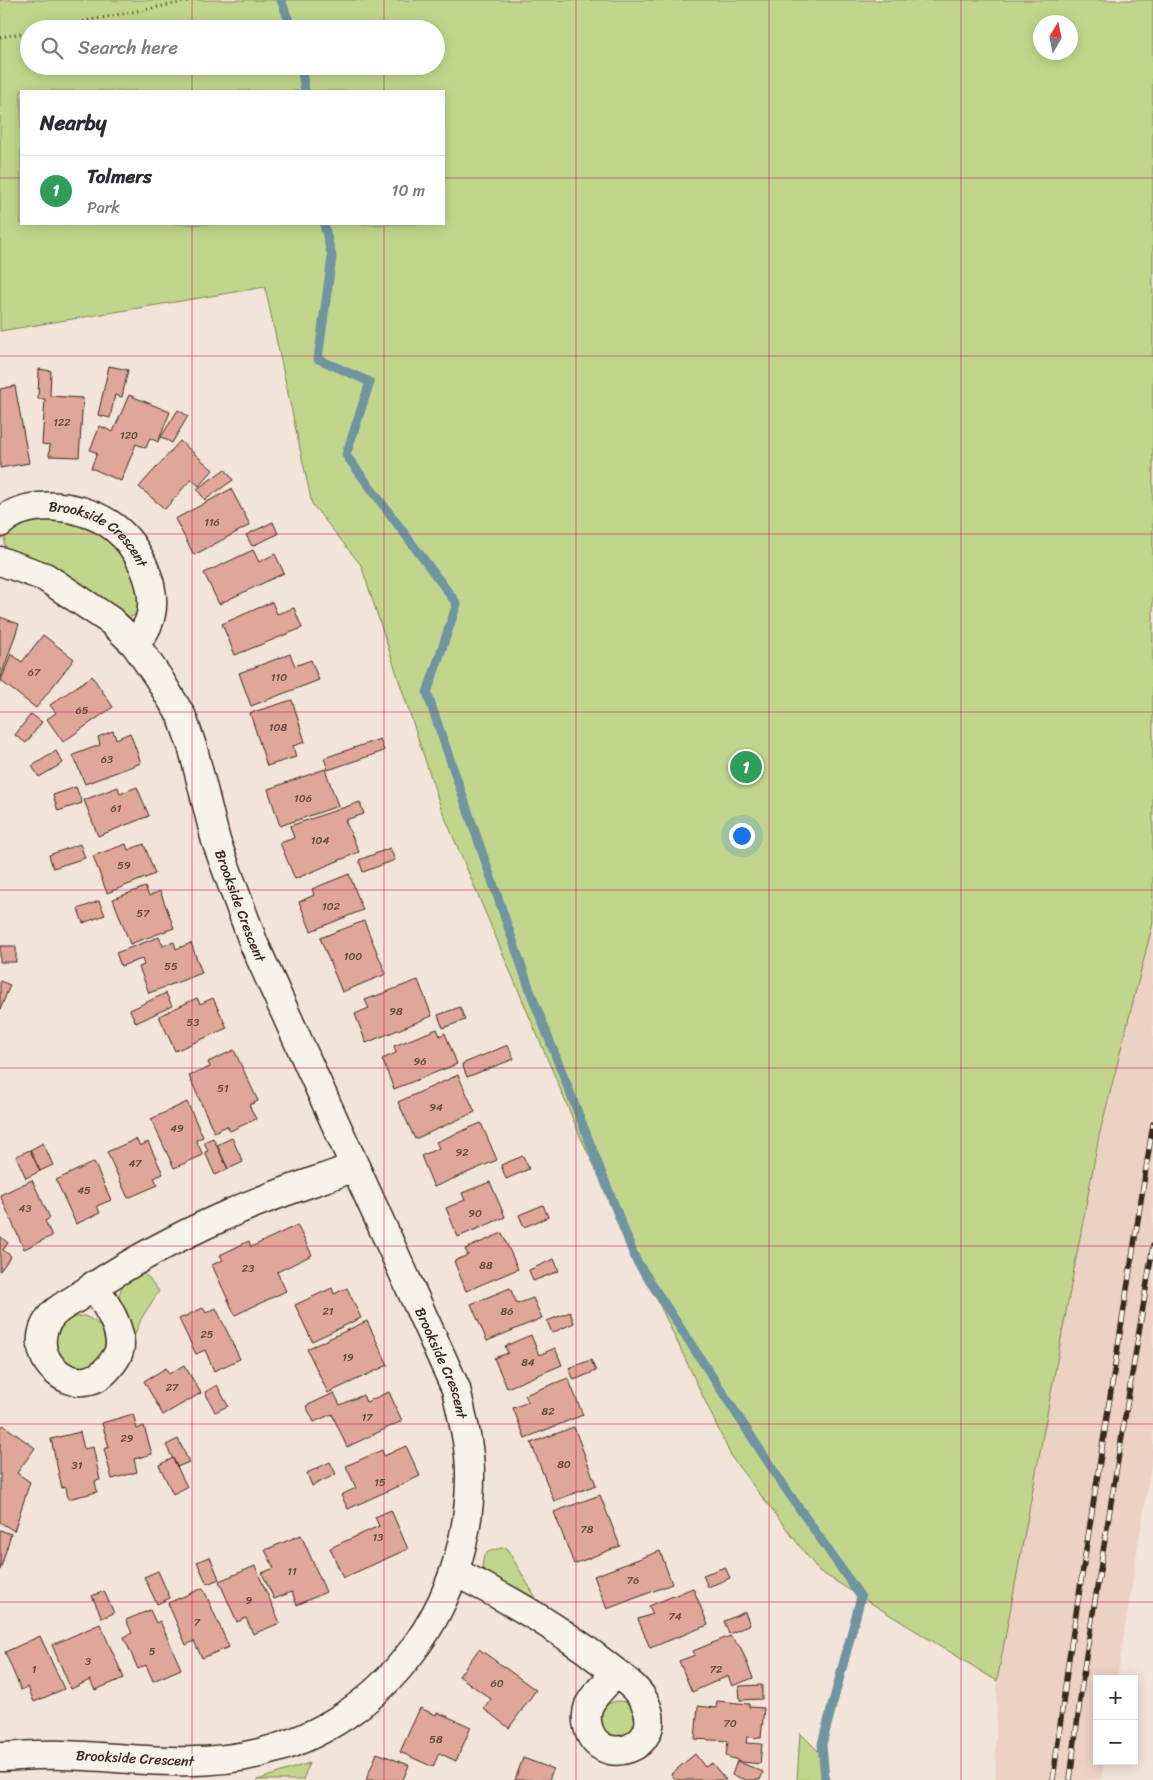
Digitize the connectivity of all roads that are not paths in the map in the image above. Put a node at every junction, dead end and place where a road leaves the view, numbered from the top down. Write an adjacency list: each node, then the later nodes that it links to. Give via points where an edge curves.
1 (0, 523): 3 (street, Brookside Crescent, via 23,510 49,506 70,509 115,528 146,570 152,598 146,628)
2 (0, 561): 3 (street, Brookside Crescent, via 45,576 111,621)
3 (135, 644): 4 (street, Brookside Crescent, via 182,717 216,841 254,944)
4 (355, 1167): 5 (street, via 233,1212 170,1241); 6 (street, Brookside Crescent, via 456,1389 468,1442 470,1475 467,1516)
5 (94, 1285)
6 (455, 1572): 7 (street, via 514,1602 572,1639); 9 (street, Brookside Crescent, via 427,1631 383,1686 347,1716 312,1736)
7 (616, 1673)
8 (0, 1757): 9 (street, Brookside Crescent, via 62,1754 181,1763)
9 (214, 1770)

